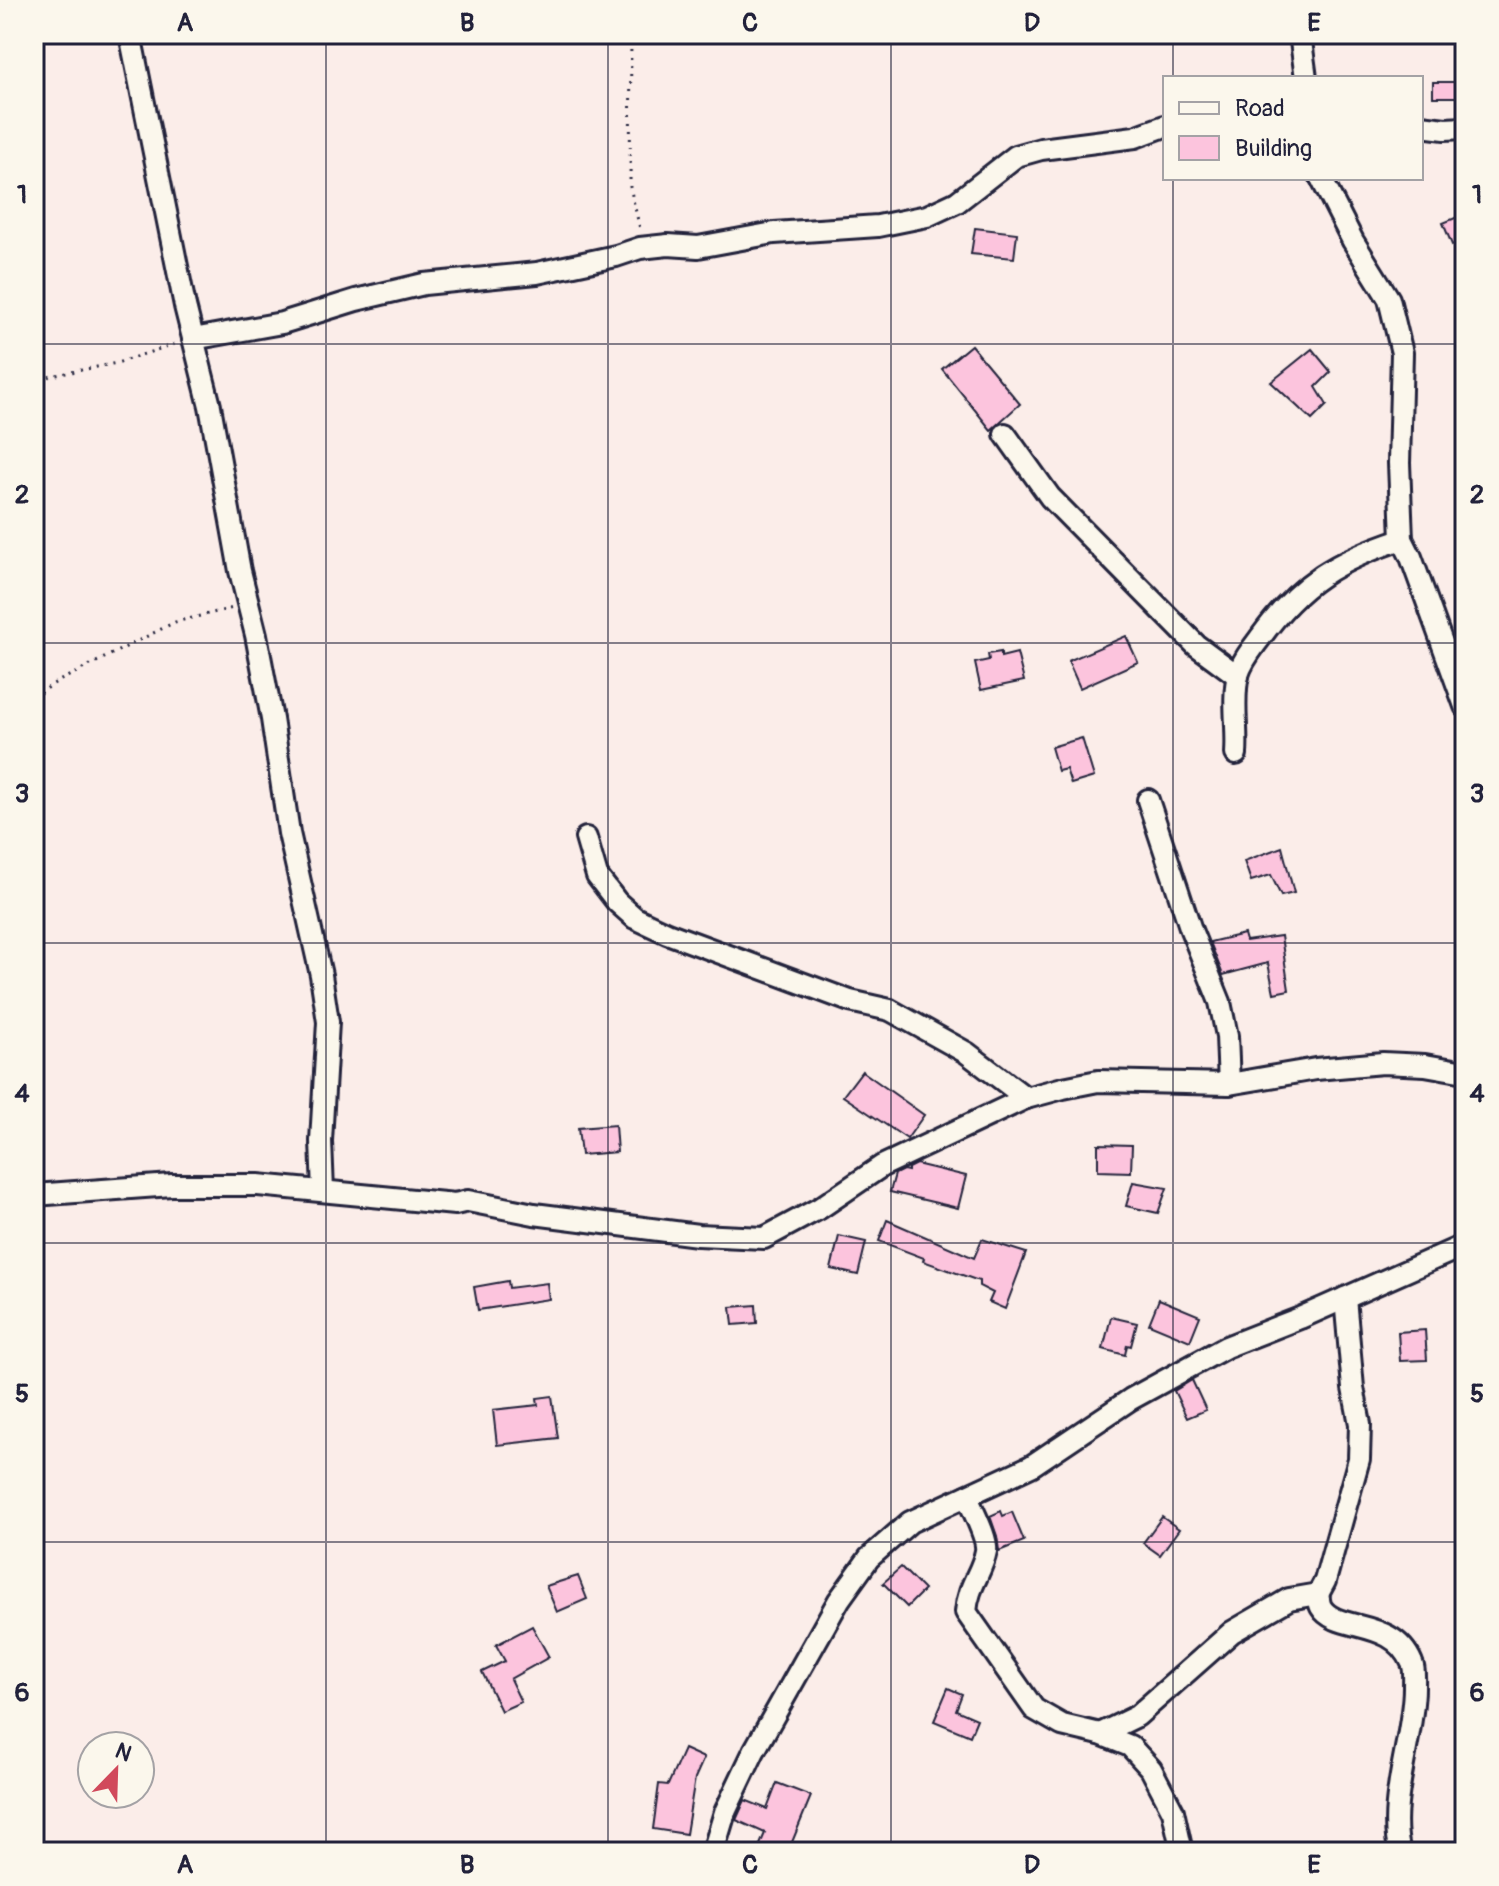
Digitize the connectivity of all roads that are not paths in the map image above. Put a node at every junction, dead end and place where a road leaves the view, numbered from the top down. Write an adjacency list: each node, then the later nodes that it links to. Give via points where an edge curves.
1 (130, 34): 8 (street)
2 (1300, 34): 3 (street)
3 (1306, 76)
4 (1423, 126): 6 (street)
5 (1163, 127): 8 (street, via 1135,137 1016,156 957,202 927,216 698,247 647,247 537,273 424,284 282,323)
6 (1465, 128)
7 (1322, 180): 10 (street, via 1389,299 1402,353)
8 (193, 339): 19 (street, via 321,975 328,1022)
9 (1005, 434): 11 (street, via 1050,497 1196,645)
10 (1402, 539): 11 (street, via 1358,554 1311,581 1274,618); 12 (street)
11 (1238, 676): 13 (street)
12 (1465, 706)
13 (1236, 754)
14 (1148, 800): 17 (street, via 1220,1002)
15 (586, 838): 18 (street, via 597,876 635,918 850,1001 890,1010 967,1053)
16 (1465, 1072): 17 (street, via 1383,1063)
17 (1229, 1084): 18 (street, via 1098,1081)
18 (1026, 1098): 19 (street, via 882,1166 764,1238 698,1235 468,1201)
19 (323, 1191): 20 (street, via 172,1185)
20 (34, 1195)
21 (1465, 1245): 22 (street)
22 (1345, 1298): 23 (street, via 1226,1347 1131,1399 1031,1466); 24 (street, via 1360,1424 1359,1459)
23 (967, 1496): 25 (street, via 986,1551 967,1594 966,1612 1034,1709 1062,1725); 26 (street, via 910,1522 869,1558 839,1600 754,1751)
24 (1318, 1594): 25 (street, via 1289,1599 1232,1632 1137,1716); 28 (street, via 1321,1607 1332,1616 1392,1636 1414,1665 1414,1710 1395,1835)
25 (1100, 1734): 27 (street, via 1130,1746 1151,1769 1173,1811)
26 (713, 1852)
27 (1182, 1852)
28 (1400, 1852)

